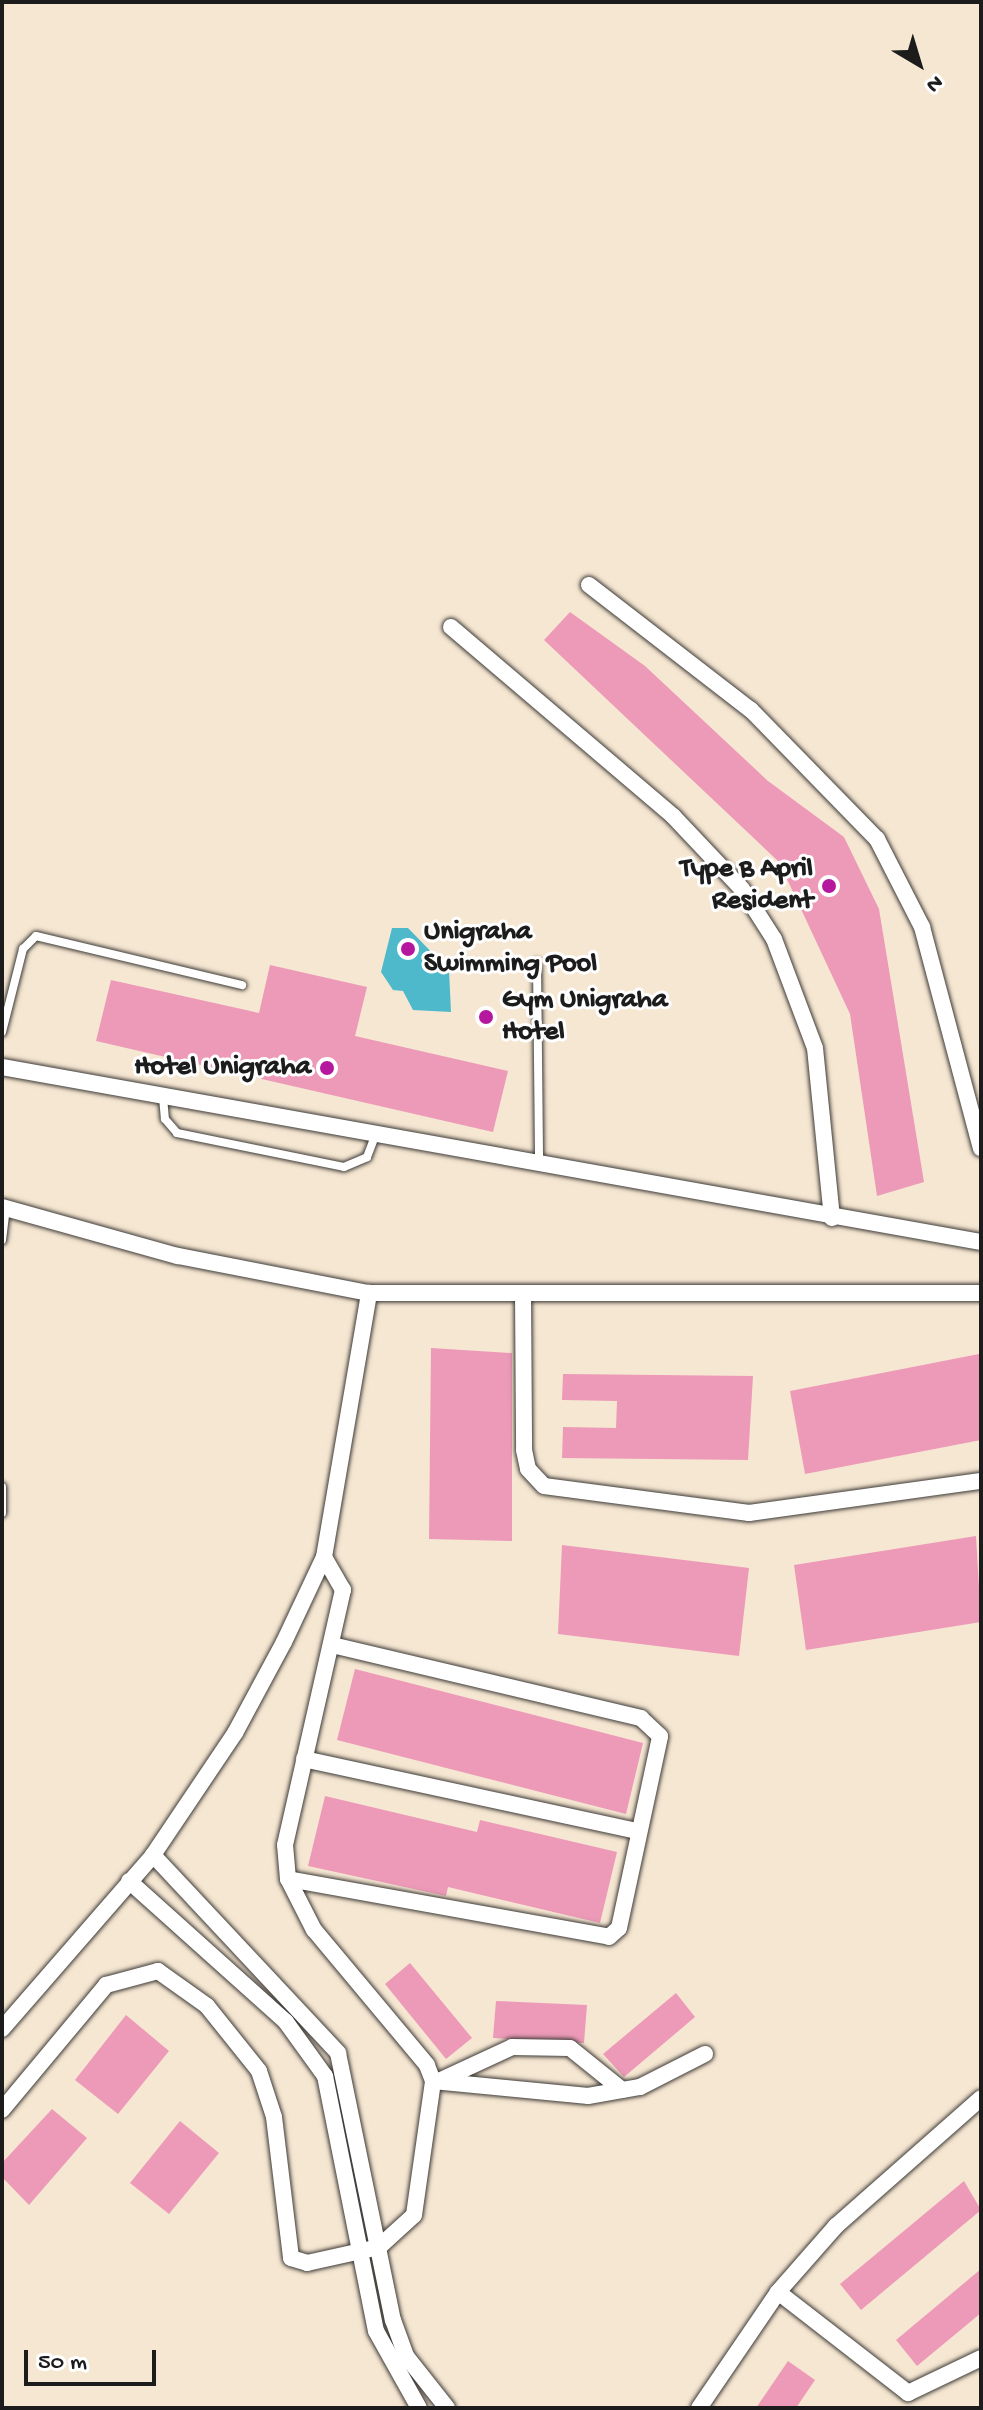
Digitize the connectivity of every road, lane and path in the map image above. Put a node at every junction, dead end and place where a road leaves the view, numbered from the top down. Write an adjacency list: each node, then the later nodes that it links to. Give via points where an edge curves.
1 (589, 585): 9 (street, via 751,710 877,839 922,927)
2 (451, 627): 12 (street, via 673,816 742,889 774,939 815,1048)
3 (537, 963): 10 (lane)
4 (242, 985): 5 (lane, via 36,936 23,949)
5 (2, 1032)
6 (2, 1067): 7 (street)
7 (163, 1097): 8 (street); 8 (lane, via 165,1119 177,1133 344,1167 367,1157)
8 (375, 1136): 10 (street)
9 (981, 1148)
10 (539, 1164): 12 (street)
11 (4, 1208): 13 (lane); 15 (street, via 178,1256)
12 (832, 1218): 14 (street)
13 (2, 1240)
14 (981, 1242)
15 (369, 1293): 16 (street); 21 (street)
16 (523, 1293): 17 (street); 18 (street, via 524,1450 528,1469 544,1486 749,1513)
17 (981, 1293)
18 (981, 1481)
19 (2, 1487): 20 (lane)
20 (2, 1513)
21 (324, 1557): 22 (street, via 343,1590); 25 (street, via 235,1733)
22 (332, 1645): 23 (street); 24 (street, via 641,1718 660,1736)
23 (304, 1759): 24 (street); 26 (street, via 285,1845)
24 (638, 1831): 26 (street, via 619,1928 599,1939)
25 (153, 1855): 27 (street); 34 (street, via 338,2053)
26 (288, 1879): 30 (street, via 314,1930)
27 (129, 1881): 28 (street); 35 (street, via 309,2050 333,2107)
28 (2, 2029)
29 (705, 2054): 31 (street)
30 (437, 2080): 31 (street, via 527,2092); 31 (street, via 512,2047 570,2048); 34 (street, via 414,2215)
31 (622, 2090)
32 (981, 2099): 36 (street, via 836,2226)
33 (2, 2110): 35 (street, via 106,1985 158,1971 207,2006 259,2071 274,2117 291,2258 307,2263)
34 (379, 2247): 35 (street); 40 (street, via 406,2356)
35 (358, 2252): 39 (street, via 376,2331)
36 (778, 2292): 38 (street); 41 (street)
37 (981, 2358): 38 (street)
38 (906, 2401)
39 (419, 2408)
40 (447, 2408)
41 (699, 2408)

